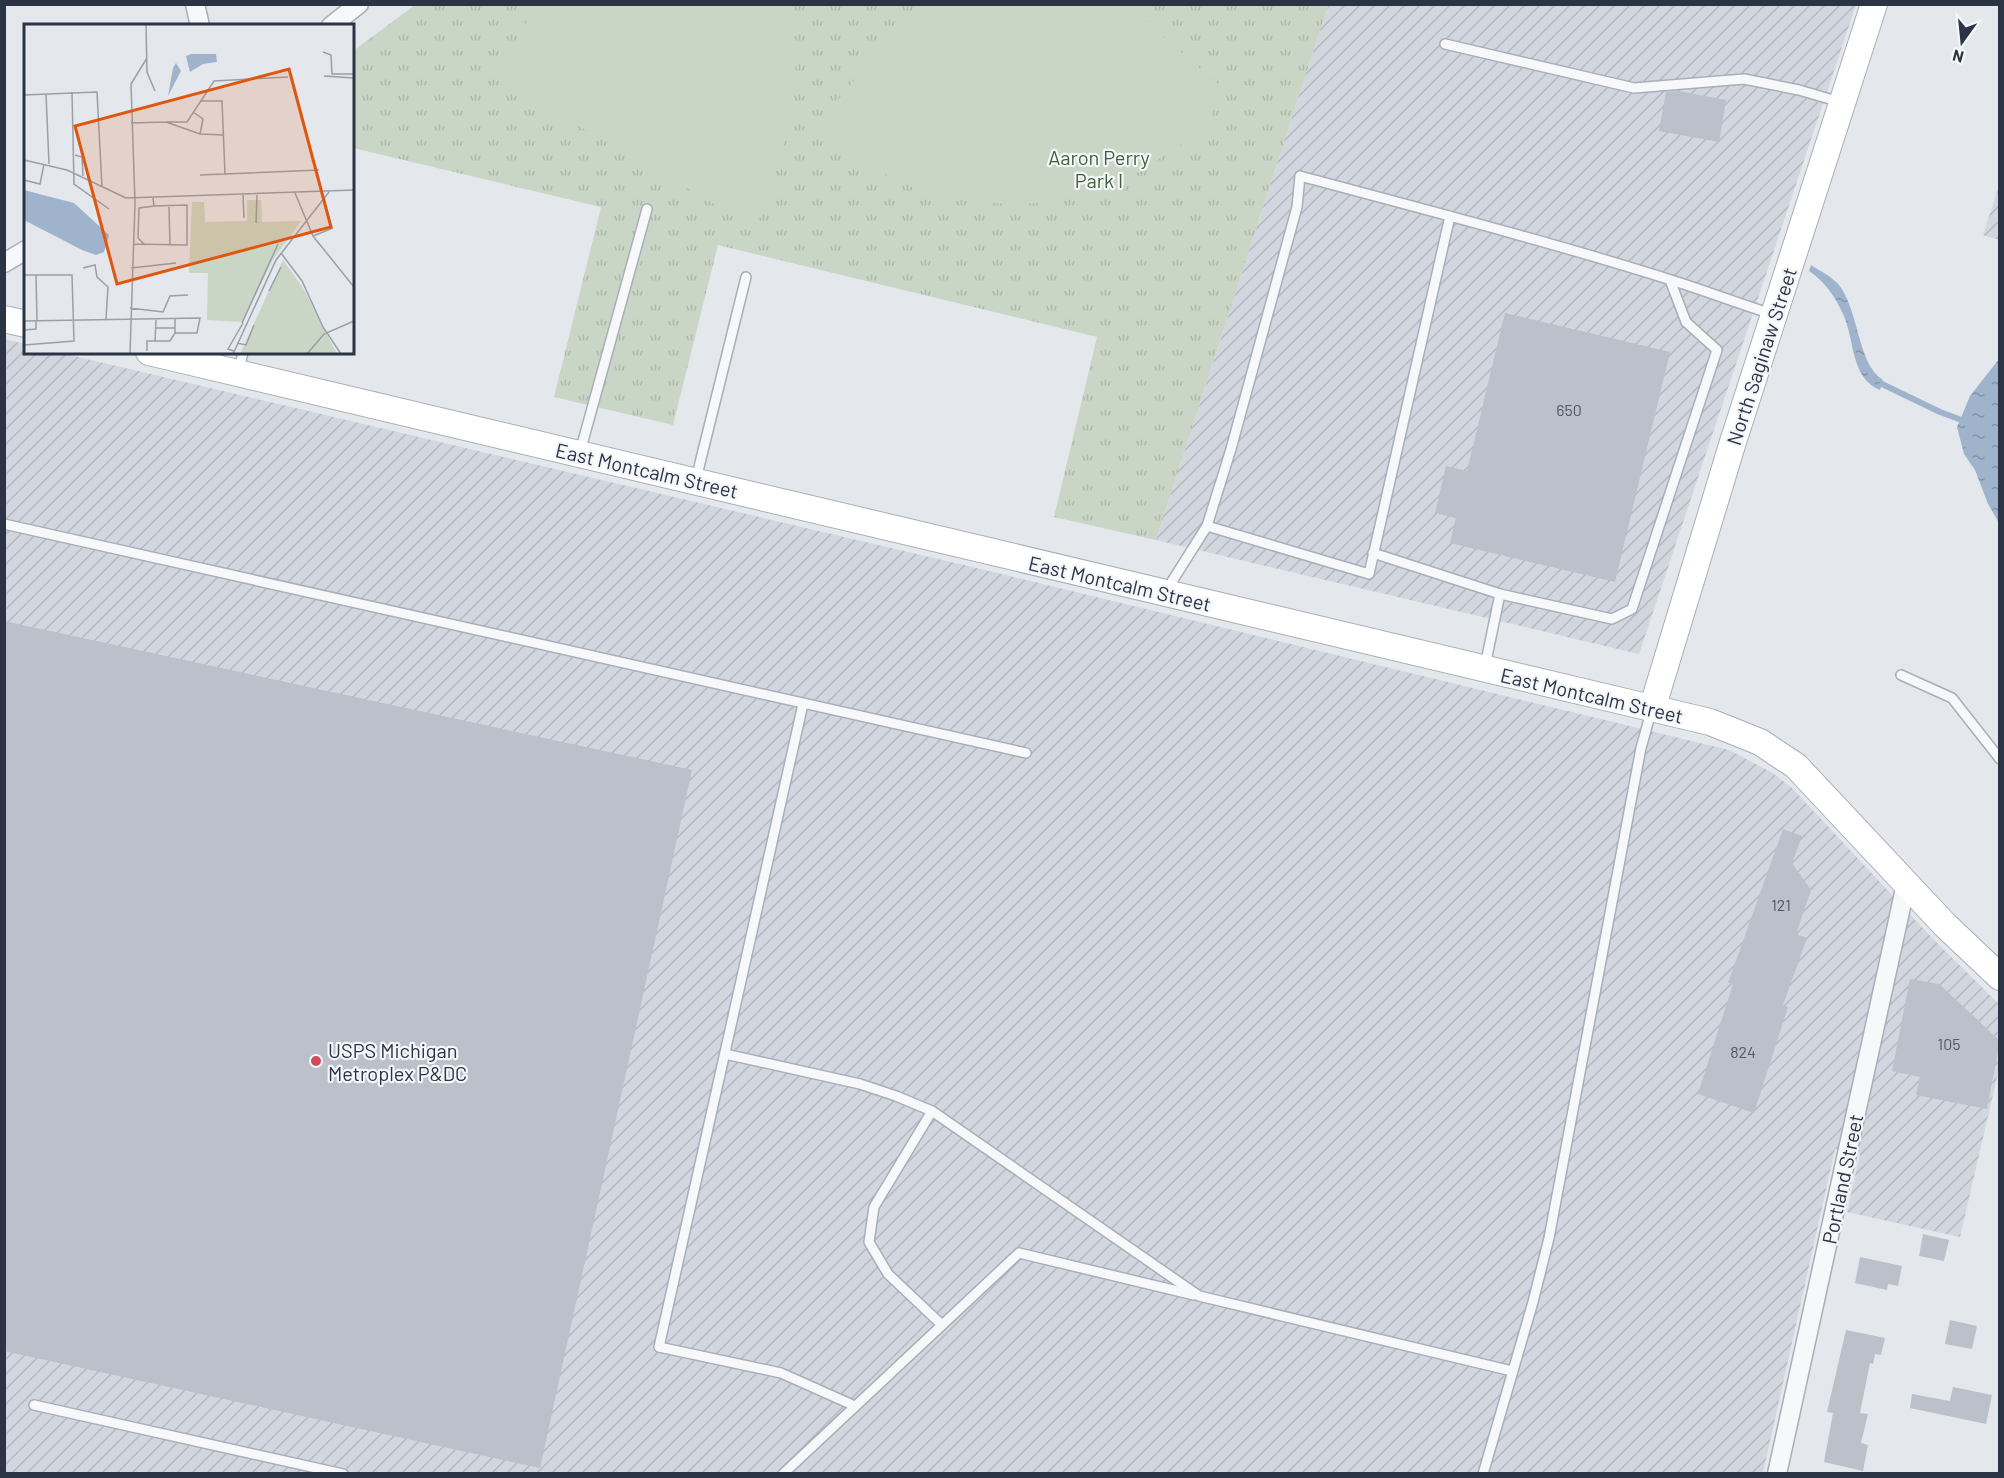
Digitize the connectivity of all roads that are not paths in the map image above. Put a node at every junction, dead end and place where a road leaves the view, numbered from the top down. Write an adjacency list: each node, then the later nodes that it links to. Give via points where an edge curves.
1 (195, 4): 4 (street)
2 (359, 4): 5 (street)
3 (1874, 4): 7 (main road, North Saginaw Street)
4 (200, 24)
5 (334, 24)
6 (1445, 44): 7 (lane, via 1634,88 1744,79)
7 (1842, 103): 14 (main road, North Saginaw Street)
8 (647, 209): 19 (lane)
9 (1450, 216): 13 (lane); 22 (lane, via 1300,176 1297,207); 23 (lane)
10 (24, 251): 11 (street)
11 (4, 263)
12 (746, 278): 20 (lane)
13 (1670, 280): 14 (lane); 25 (lane, via 1686,322 1717,350 1632,609 1612,619)
14 (1774, 315): 29 (main road, North Saginaw Street)
15 (4, 319): 16 (main road)
16 (24, 324)
17 (166, 354): 18 (main road, East Montcalm Street)
18 (240, 363): 19 (main road, East Montcalm Street)
19 (579, 454): 20 (main road, East Montcalm Street)
20 (695, 482): 24 (main road, East Montcalm Street)
21 (4, 525): 28 (lane)
22 (1207, 526): 23 (lane, via 1369,574); 24 (lane)
23 (1373, 553): 25 (lane)
24 (1165, 593): 26 (main road, East Montcalm Street)
25 (1500, 594): 26 (lane)
26 (1485, 669): 29 (main road, East Montcalm Street)
27 (1901, 675): 31 (lane, via 1952,698)
28 (803, 704): 30 (lane); 34 (lane)
29 (1652, 709): 32 (main road, East Montcalm Street, via 1727,728 1786,757); 38 (lane, via 1641,748 1548,1238)
30 (1026, 753)
31 (2000, 759)
32 (1906, 884): 33 (main road, East Montcalm Street); 44 (street, Portland Street)
33 (2000, 977)
34 (725, 1054): 35 (lane, via 860,1084); 40 (lane, via 659,1347 781,1373)
35 (932, 1111): 36 (lane); 37 (lane, via 874,1207 869,1242 888,1274)
36 (1199, 1296): 37 (lane, via 1019,1253); 38 (lane)
37 (942, 1325): 40 (lane)
38 (1512, 1371): 43 (lane)
39 (34, 1404): 41 (lane)
40 (855, 1407): 42 (lane)
41 (343, 1473)
42 (783, 1473)
43 (1484, 1473)
44 (1777, 1473)

